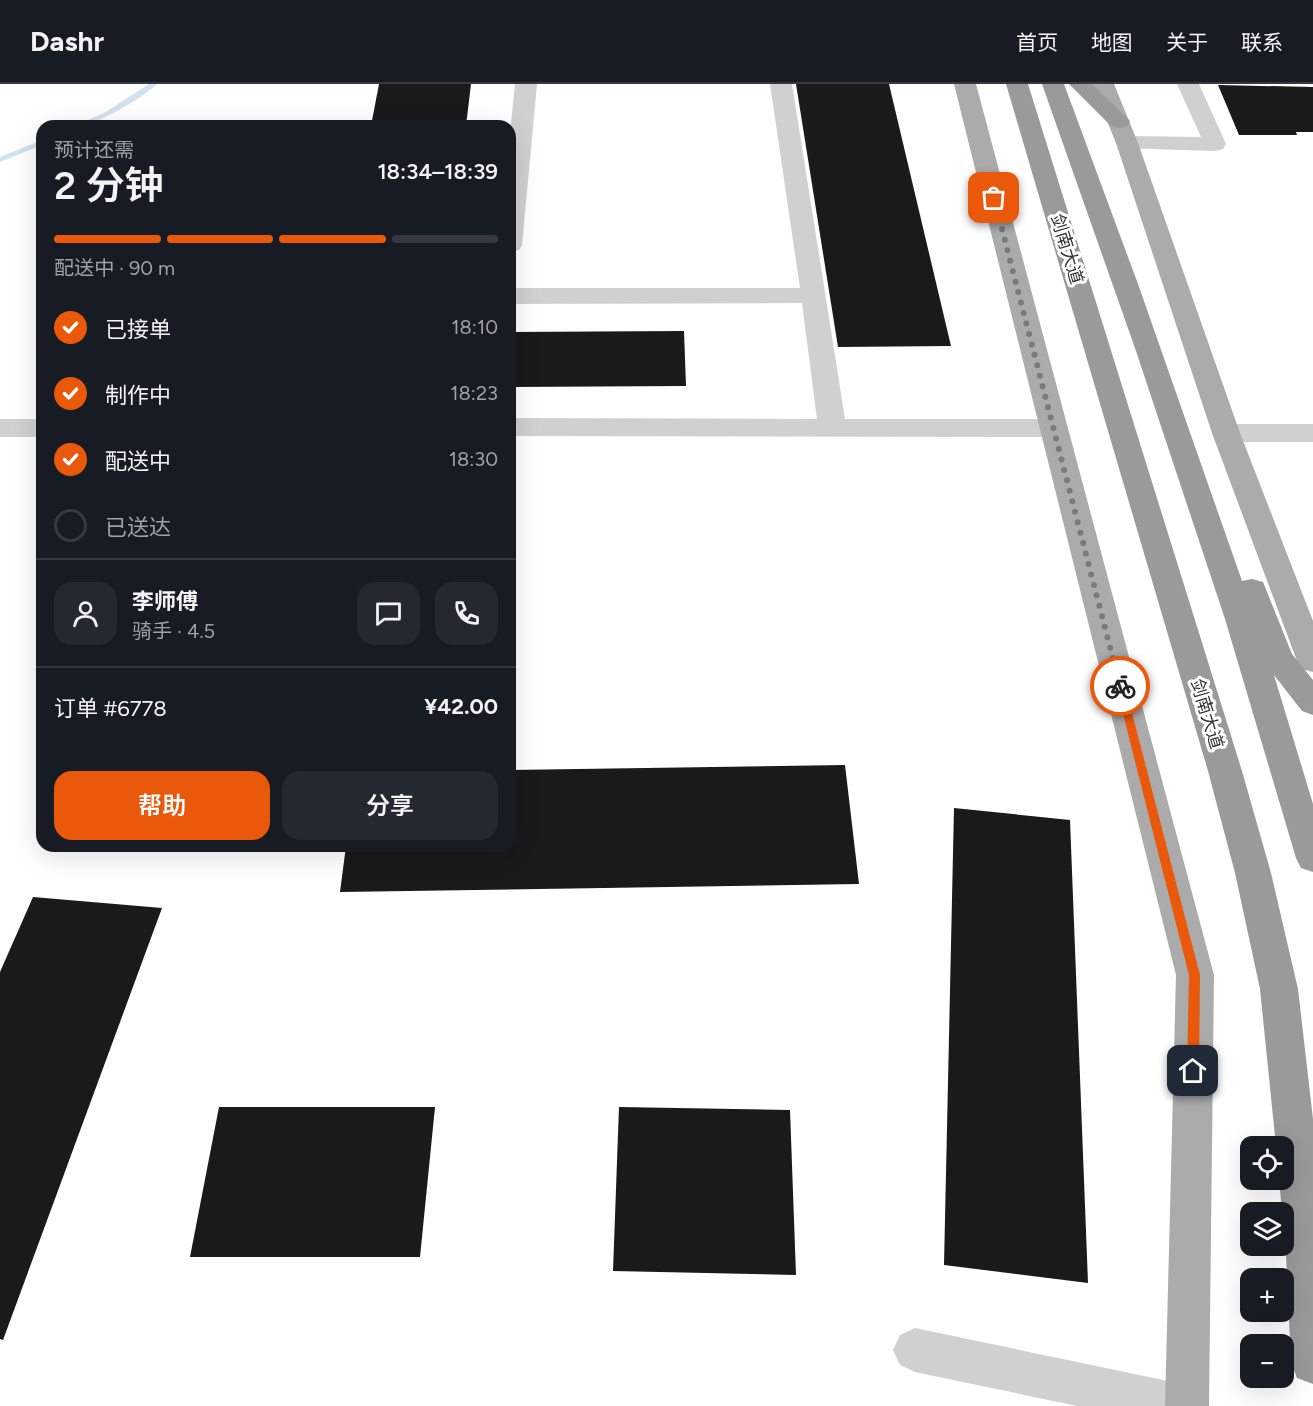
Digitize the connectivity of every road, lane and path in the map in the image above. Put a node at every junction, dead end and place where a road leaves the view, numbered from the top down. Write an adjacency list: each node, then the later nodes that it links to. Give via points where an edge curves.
1 (526, 84): 10 (street)
2 (781, 84): 11 (street)
3 (965, 84): 18 (main road)
4 (1017, 84): 27 (highway, 剑南大道, via 1225,771 1255,885 1279,989)
5 (1053, 84): 13 (highway, via 1131,295)
6 (1080, 84): 9 (highway)
7 (1103, 84): 9 (main road)
8 (1188, 84): 9 (street, via 1215,144)
9 (1123, 132): 19 (main road)
10 (516, 185)
11 (814, 295): 12 (street); 14 (street)
12 (516, 296)
13 (1166, 406): 24 (highway, via 1229,529 1278,658); 25 (highway, via 1241,621)
14 (832, 426): 15 (street); 18 (street)
15 (516, 427)
16 (0, 428): 17 (street)
17 (36, 428)
18 (1054, 428): 29 (main road, via 1195,975)
19 (1226, 433): 20 (street); 23 (main road)
20 (1313, 433)
21 (0, 446): 22 (street)
22 (36, 446)
23 (1313, 661)
24 (1313, 703)
25 (1313, 858)
26 (915, 1350): 28 (street)
27 (1313, 1362)
28 (1182, 1406)
29 (1187, 1406)

